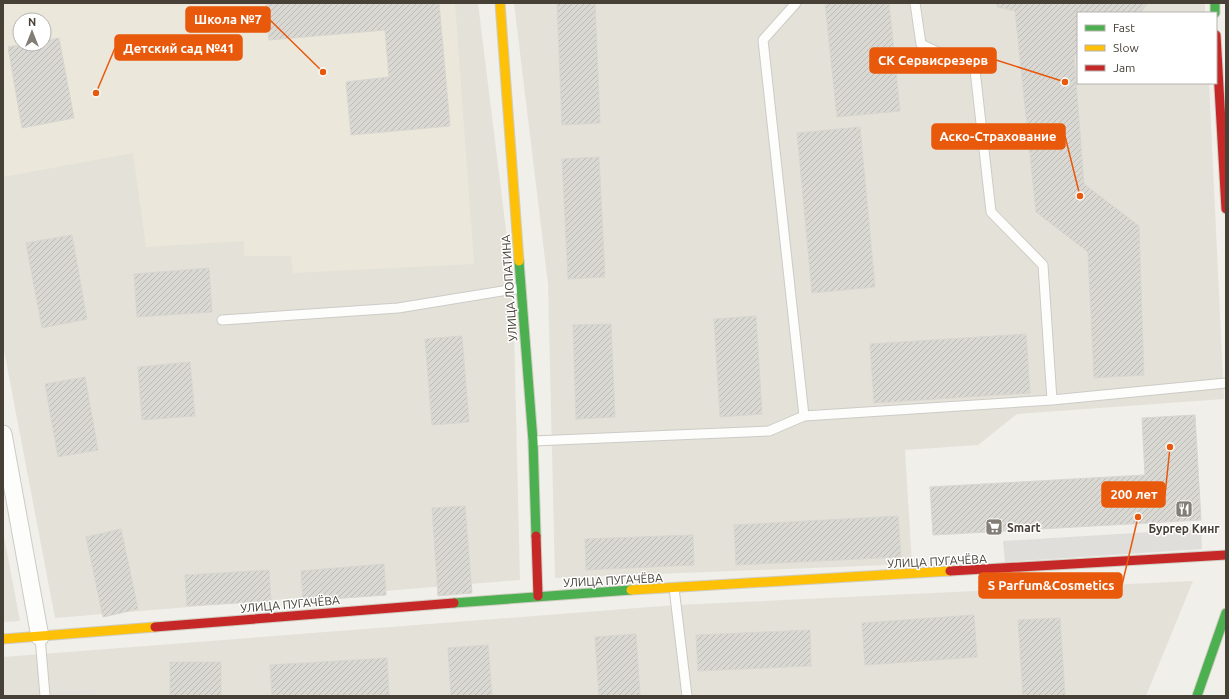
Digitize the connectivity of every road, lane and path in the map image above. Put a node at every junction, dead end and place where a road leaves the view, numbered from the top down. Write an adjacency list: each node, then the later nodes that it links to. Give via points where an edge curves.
1 (500, 3): 6 (street, УЛИЦА ЛОПАТИНА)
2 (796, 3): 10 (lane, via 763,40)
3 (915, 3): 9 (lane, via 921,44 975,70 991,212 1043,265)
4 (1217, 52): 5 (street)
5 (1226, 209)
6 (521, 288): 7 (lane, via 398,308); 12 (street, УЛИЦА ЛОПАТИНА)
7 (222, 320)
8 (1226, 383): 9 (lane)
9 (1052, 400): 10 (lane)
10 (804, 416): 12 (lane, via 769,431)
11 (3, 434): 17 (street)
12 (533, 441): 15 (street, УЛИЦА ЛОПАТИНА)
13 (1226, 556): 14 (street, УЛИЦА ПУГАЧЁВА)
14 (674, 588): 15 (street, УЛИЦА ПУГАЧЁВА); 20 (lane)
15 (538, 596): 17 (street, УЛИЦА ПУГАЧЁВА)
16 (1226, 613): 21 (street)
17 (40, 637): 18 (street, УЛИЦА ПУГАЧЁВА); 19 (lane)
18 (3, 639)
19 (45, 696)
20 (687, 696)
21 (1197, 696)

